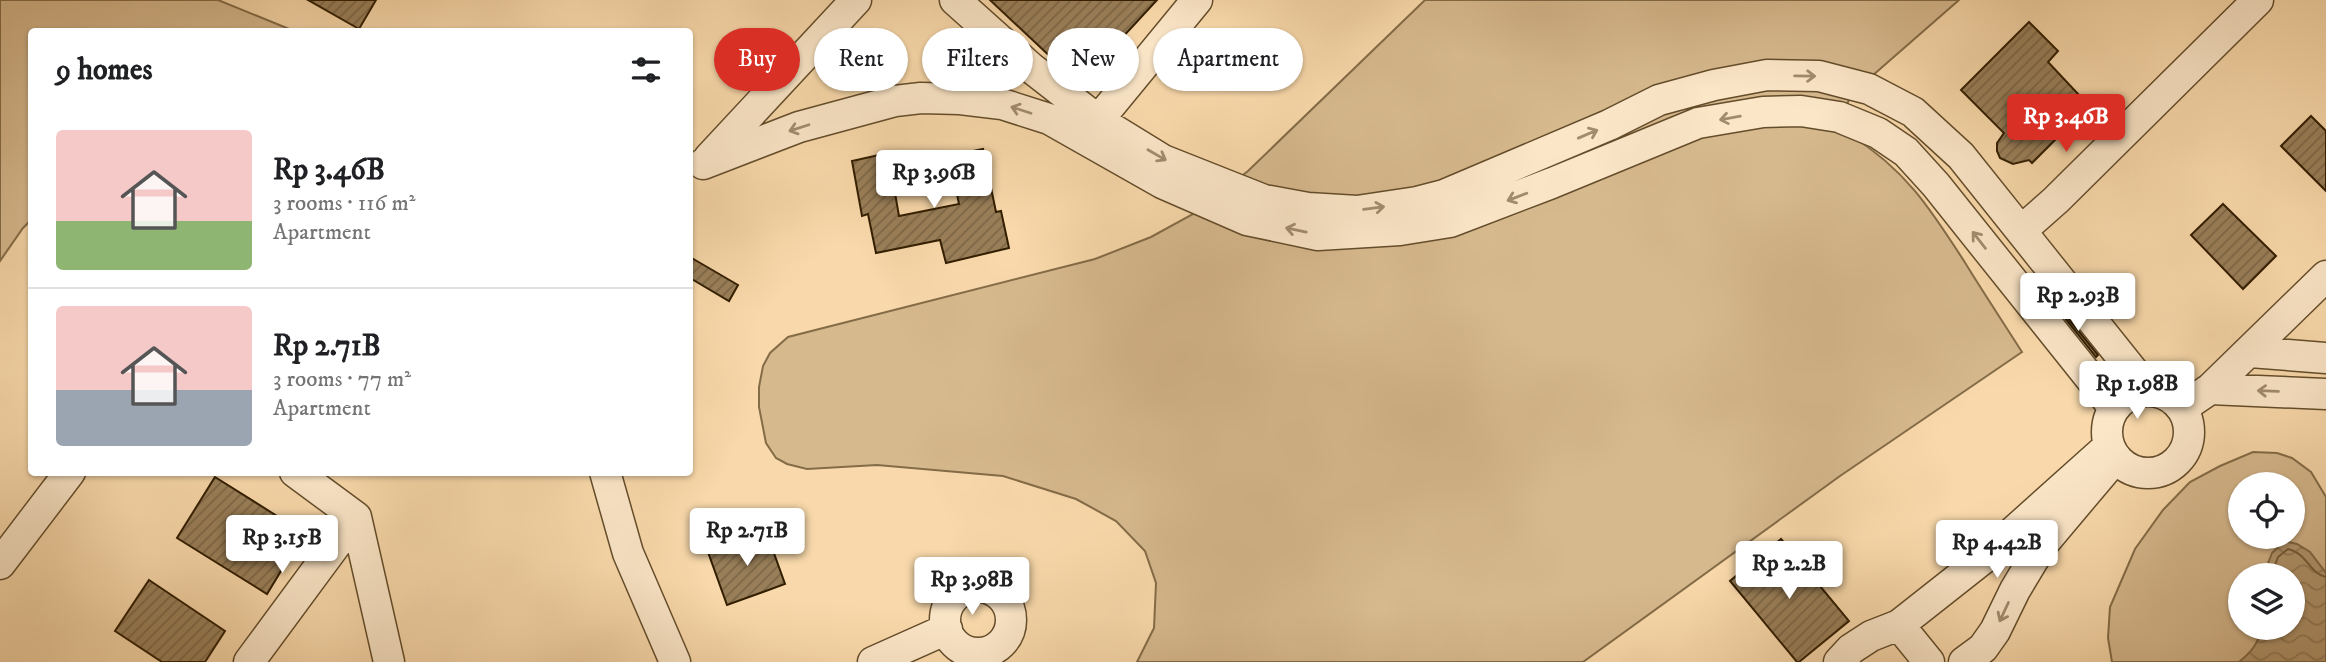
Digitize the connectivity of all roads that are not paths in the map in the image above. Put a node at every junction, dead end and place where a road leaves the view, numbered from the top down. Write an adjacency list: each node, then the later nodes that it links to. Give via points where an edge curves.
1 (856, 0): 6 (street)
2 (956, 0): 5 (street)
3 (1197, 0): 5 (street)
4 (2258, 0): 7 (street)
5 (1091, 129): 6 (street, one-way to 6, via 1002,104 921,98 799,127); 7 (street, one-way to 7, via 1264,200 1357,211 1444,195 1659,100 1768,75 1819,76 1869,89 1913,112 1961,156); 14 (street, one-way to 5, via 1906,152 1839,117 1763,112 1698,123 1450,222 1318,235 1247,220 1162,183)
6 (696, 171)
7 (2021, 231): 12 (street)
8 (2326, 276): 9 (street)
9 (2250, 352): 10 (street); 11 (street)
10 (2326, 358)
11 (2210, 389): 13 (street, one-way to 11); 15 (street)
12 (2148, 390): 14 (street, via 2123,399); 15 (street, via 2161,392)
13 (2326, 394)
14 (2114, 408): 16 (street, via 2106,433)
15 (2182, 408): 16 (street, via 2189,435 2182,454 2166,469 2139,472 2126,467)
16 (2112, 452): 22 (street); 30 (street, one-way to 30, via 2042,545 1983,649)
17 (67, 476): 21 (street)
18 (300, 476): 20 (street)
19 (606, 476): 26 (street, via 628,553)
20 (356, 517): 24 (street); 25 (street)
21 (0, 564)
22 (1899, 625): 28 (street, via 1871,636); 29 (street)
23 (947, 629): 27 (street)
24 (249, 662)
25 (389, 662)
26 (675, 662)
27 (873, 662)
28 (1839, 662)
29 (1928, 662)
30 (1964, 662)

